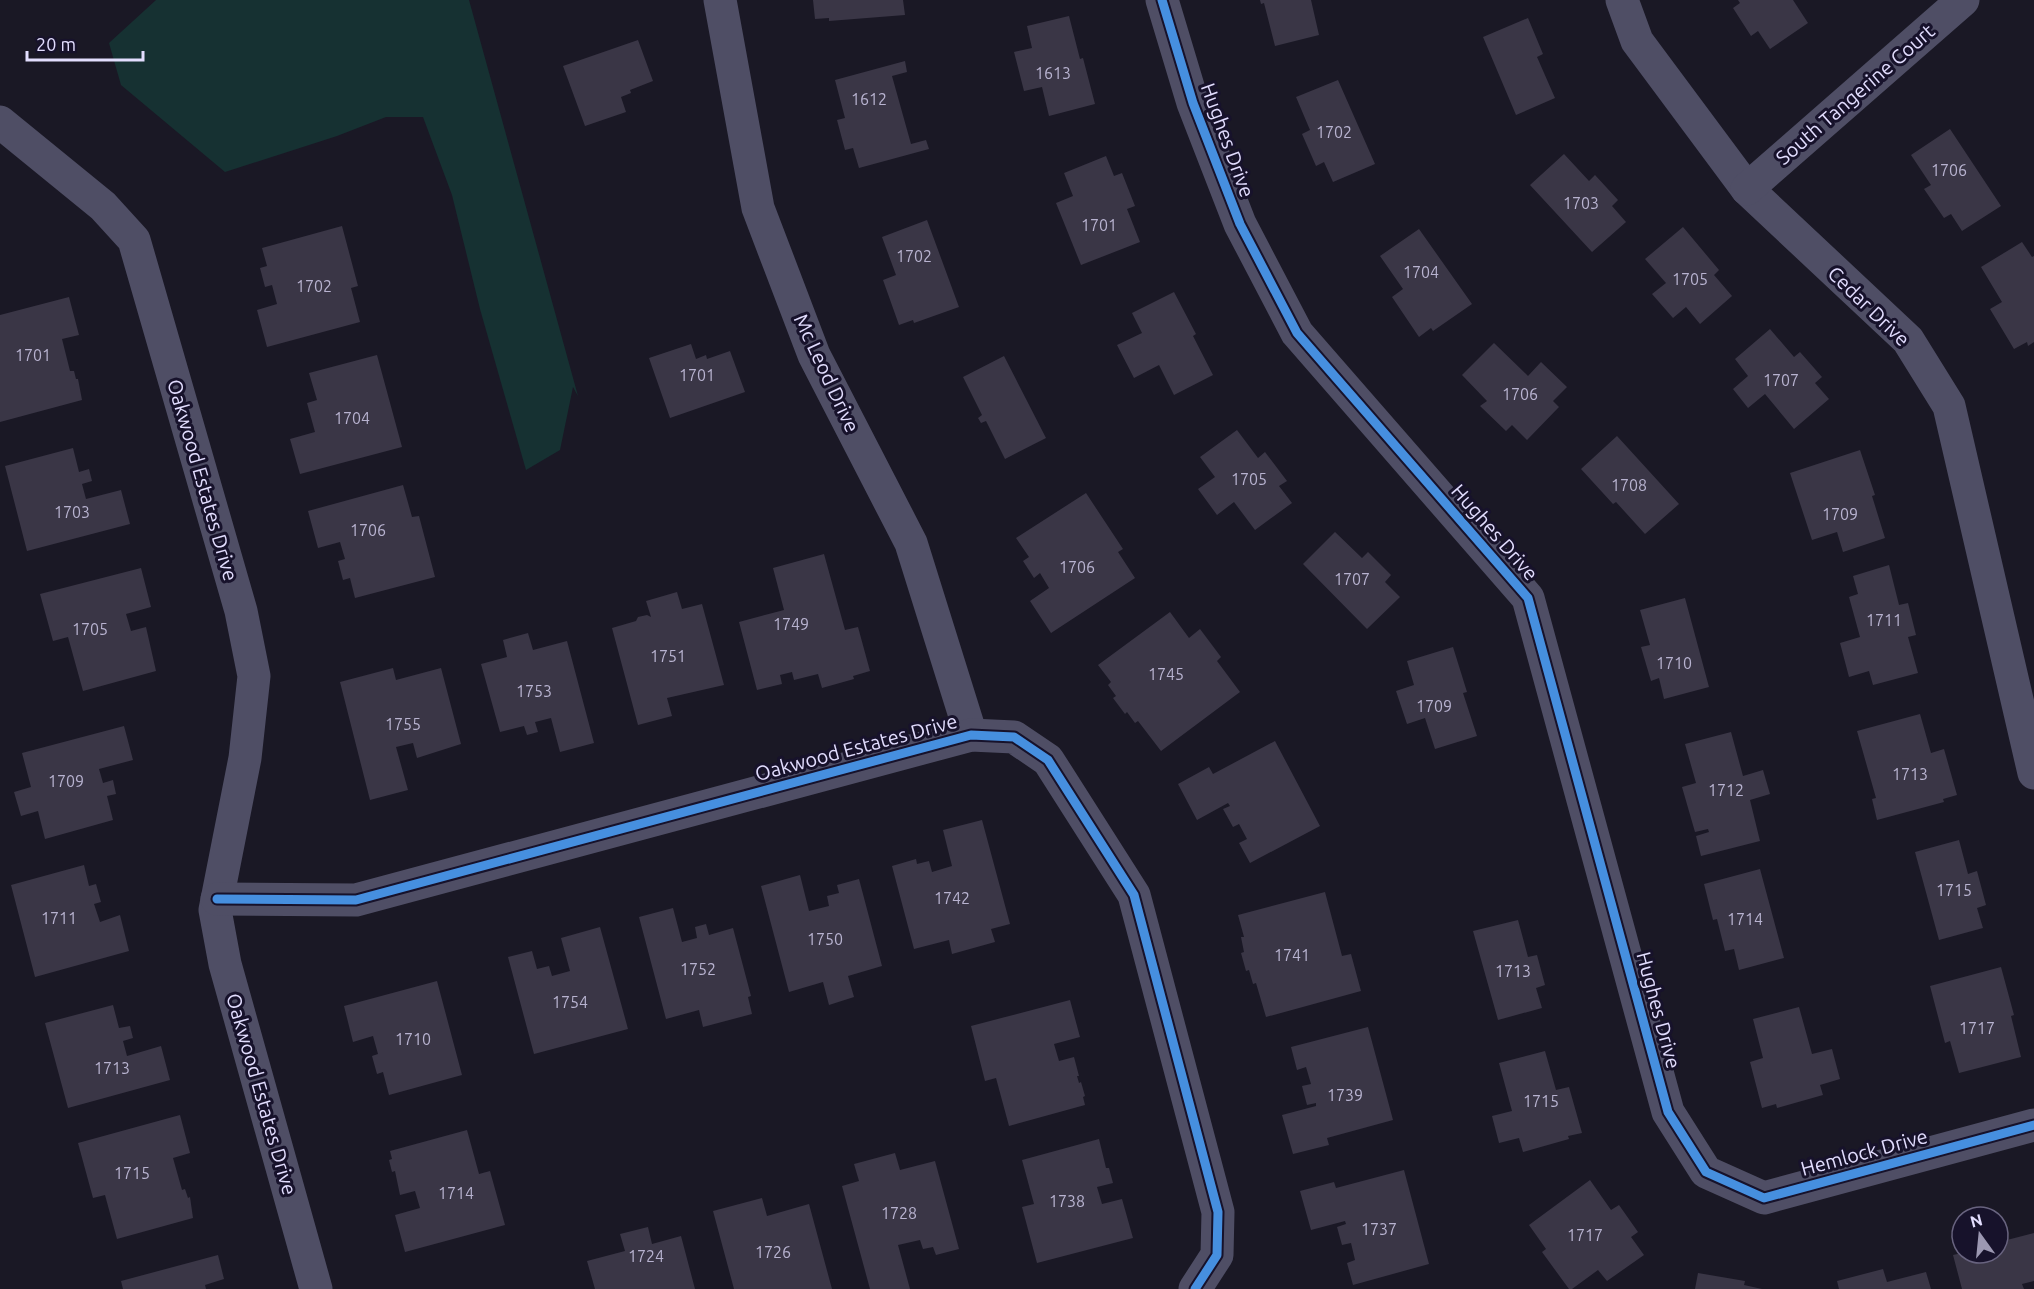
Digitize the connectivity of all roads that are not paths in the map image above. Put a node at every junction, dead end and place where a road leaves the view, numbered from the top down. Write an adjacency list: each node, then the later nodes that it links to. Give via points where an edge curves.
1 (720, 0): 7 (street, Mc Leod Drive, via 758,208 814,355 911,543)
2 (1162, 0): 11 (street, Hughes Drive, via 1193,102 1240,224 1297,333 1528,598 1668,1112)
3 (1622, 0): 6 (street, Cedar Drive, via 1637,41)
4 (1963, 0): 6 (street, South Tangerine Court)
5 (0, 122): 9 (street, Oakwood Estates Drive, via 103,206 134,240 241,611 254,676 245,758)
6 (1747, 189): 8 (street, Cedar Drive, via 1908,340 1949,406)
7 (971, 735): 9 (street, Oakwood Estates Drive, via 356,900); 13 (street, Oakwood Estates Drive, via 1014,737 1048,759 1134,895 1218,1212 1217,1255)
8 (2034, 773)
9 (217, 899): 12 (street, Oakwood Estates Drive, via 215,910 225,963)
10 (2034, 1125): 11 (street, Hemlock Drive, via 1764,1198)
11 (1706, 1172)
12 (316, 1289)
13 (1196, 1289)

